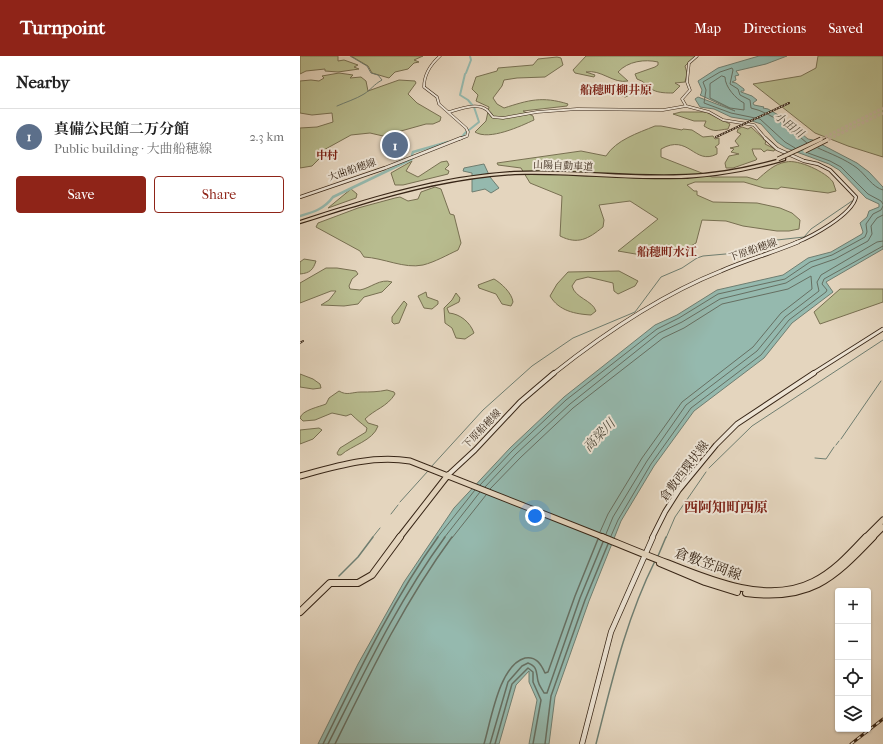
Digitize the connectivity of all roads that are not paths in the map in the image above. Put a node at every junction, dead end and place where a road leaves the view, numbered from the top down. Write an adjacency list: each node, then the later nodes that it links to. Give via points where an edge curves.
1 (440, 56): 4 (main road, 大曲船穂線, via 429,70 424,86)
2 (697, 56): 3 (main road, via 689,63 687,82 690,90 682,99)
3 (686, 106): 4 (main road, via 659,111 537,112 502,118 493,117 486,109 474,106); 11 (main road, 下原船穂線, via 709,112 723,120 754,125 768,142 780,151 807,163 818,164 832,172 854,194 855,202 811,238 746,260 701,280 589,347 527,396)
4 (449, 112): 8 (main road, 大曲船穂線, via 468,131 468,135 463,139)
5 (821, 139): 7 (highway, 山陽自動車道, bridge, via 778,159 740,169 691,175 652,176 543,171)
6 (827, 140): 7 (highway, 山陽自動車道, bridge, via 784,159 735,172 686,177)
7 (500, 173): 9 (highway, 山陽自動車道, via 465,177 405,190)
8 (300, 197)
9 (300, 222)
10 (883, 329): 15 (main road, 倉敷西環状線, via 737,424 679,490)
11 (448, 475): 12 (main road, 倉敷笠岡線, via 411,462 387,459 364,460); 15 (main road, 倉敷笠岡線); 16 (main road, via 372,575 358,583 330,583)
12 (300, 476)
13 (883, 520): 14 (main road, 倉敷笠岡線)
14 (881, 527): 15 (main road, 倉敷笠岡線, via 830,578 816,586 795,592 749,594 720,586)
15 (642, 553): 17 (main road, 倉敷西環状線, via 611,632)
16 (300, 612)
17 (582, 744)

